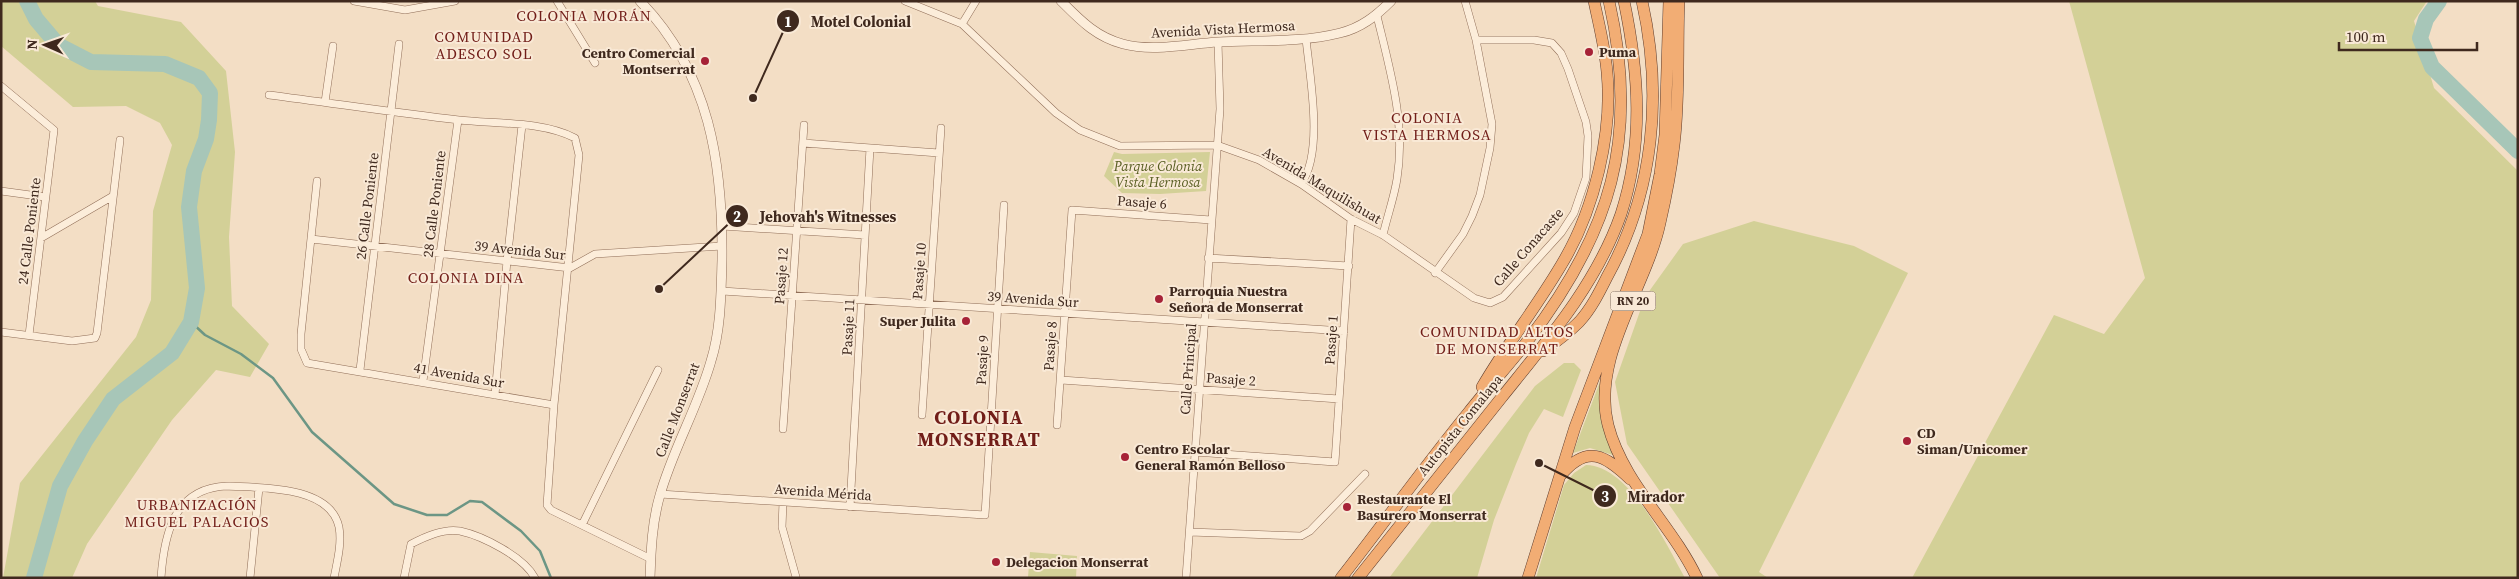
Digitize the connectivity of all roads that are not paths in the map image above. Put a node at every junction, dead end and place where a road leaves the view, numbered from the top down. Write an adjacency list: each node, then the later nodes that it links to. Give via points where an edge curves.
1 (354, 1): 2 (street, via 405,10)
2 (455, 1)
3 (557, 1): 23 (street)
4 (640, 1): 46 (street, Calle Monserrat, via 684,58 706,116 717,154)
5 (905, 1): 17 (street, Avenida Maquilishuat)
6 (976, 1): 17 (street)
7 (1061, 1): 20 (street, Avenida Vista Hermosa, via 1092,31 1124,45 1158,47)
8 (1391, 1): 16 (street, Avenida Vista Hermosa)
9 (1465, 1): 19 (street)
10 (1594, 1): 79 (highway, via 1604,49 1607,90 1602,147 1593,193 1564,261)
11 (1609, 1): 79 (highway, Autopista Comalapa, via 1620,54 1622,103 1618,154 1605,206 1591,241 1569,280 1526,342)
12 (1624, 1): 70 (highway, Autopista Comalapa, via 1634,50 1638,104 1628,189 1615,230 1594,271)
13 (1642, 1): 70 (highway, via 1650,44 1654,105 1642,188 1631,228 1580,322)
14 (1669, 1): 85 (highway, RN 20, via 1665,136 1648,234)
15 (1679, 1): 86 (highway, RN 20, via 1674,143 1662,217 1605,382 1608,426)
16 (1377, 16): 18 (street, Avenida Vista Hermosa, via 1340,33); 49 (street, via 1400,126 1397,179)
17 (962, 24): 34 (street, Avenida Maquilishuat, via 1056,113 1099,140 1120,146)
18 (1306, 39): 20 (street, Avenida Vista Hermosa); 38 (street, via 1313,106 1312,160 1309,174)
19 (1476, 40): 59 (street, via 1492,124 1487,170 1463,234); 59 (street, Calle Conacaste, via 1534,40 1552,44 1561,53 1587,126 1586,178 1568,223 1503,297 1484,302)
20 (1218, 42): 34 (street, Calle Principal)
21 (399, 44): 27 (street, 26 Calle Poniente)
22 (333, 46): 26 (street)
23 (595, 63)
24 (1, 86): 41 (street, 24 Calle Poniente, via 54,130)
25 (269, 96): 26 (street)
26 (325, 102): 27 (street)
27 (391, 110): 28 (street); 53 (street, 26 Calle Poniente)
28 (458, 120): 30 (street); 54 (street, 28 Calle Poniente)
29 (804, 125): 33 (street, Pasaje 12)
30 (522, 126): 56 (street); 58 (street, via 576,138 579,155)
31 (941, 128): 36 (street, Pasaje 10)
32 (120, 140): 40 (street)
33 (803, 143): 35 (street); 47 (street, Pasaje 12)
34 (1218, 145): 38 (street, Avenida Maquilishuat, via 1259,160); 45 (street, Calle Principal)
35 (870, 148): 36 (street); 48 (street, Pasaje 11)
36 (939, 153): 63 (street, Pasaje 10)
37 (318, 181): 51 (street)
38 (1301, 184): 44 (street, Avenida Maquilishuat)
39 (1, 191): 41 (street)
40 (113, 196): 50 (street); 69 (street, via 95,338 72,340)
41 (45, 197): 50 (street, 24 Calle Poniente)
42 (1004, 205): 64 (street, Pasaje 9)
43 (1072, 210): 45 (street, Pasaje 6); 65 (street, Pasaje 8)
44 (1351, 219): 49 (street, Avenida Maquilishuat); 57 (street, Pasaje 1)
45 (1211, 220): 55 (street, Calle Principal)
46 (722, 226): 47 (street); 52 (street, Calle Monserrat)
47 (796, 231): 48 (street); 61 (street, Pasaje 12)
48 (865, 235): 62 (street, Pasaje 11)
49 (1383, 235): 59 (street, Avenida Maquilishuat)
50 (41, 238): 69 (street, 24 Calle Poniente)
51 (311, 239): 53 (street, 39 Avenida Sur); 71 (street, 41 Avenida Sur, via 301,334 303,358 314,365)
52 (722, 246): 58 (street, 39 Avenida Sur, via 595,254); 60 (street, Calle Monserrat)
53 (375, 247): 54 (street, 39 Avenida Sur); 71 (street, 26 Calle Poniente)
54 (440, 254): 56 (street, 39 Avenida Sur); 74 (street, 28 Calle Poniente)
55 (1208, 258): 57 (street); 66 (street, Calle Principal)
56 (507, 261): 58 (street, 39 Avenida Sur); 76 (street)
57 (1349, 266): 67 (street, Pasaje 1)
58 (570, 268): 78 (street)
59 (1435, 273)
60 (722, 291): 61 (street, 39 Avenida Sur); 88 (street, Calle Monserrat, via 712,358 703,389)
61 (792, 294): 62 (street, 39 Avenida Sur); 82 (street, Pasaje 12)
62 (862, 299): 63 (street, 39 Avenida Sur); 90 (street, Pasaje 11)
63 (929, 305): 64 (street, 39 Avenida Sur); 80 (street, Pasaje 10)
64 (998, 309): 65 (street, 39 Avenida Sur); 91 (street, Pasaje 9)
65 (1065, 314): 66 (street, 39 Avenida Sur); 73 (street, Pasaje 8)
66 (1204, 322): 67 (street, 39 Avenida Sur); 75 (street, Calle Principal)
67 (1344, 331): 77 (street, Pasaje 1)
68 (1, 332): 69 (street)
69 (29, 336)
70 (1534, 358): 104 (highway, Autopista Comalapa)
71 (360, 370): 74 (street, 41 Avenida Sur)
72 (658, 370): 92 (street)
73 (1060, 380): 75 (street, Pasaje 2); 81 (street, Pasaje 8)
74 (423, 381): 76 (street, 41 Avenida Sur)
75 (1199, 389): 77 (street, Pasaje 2); 83 (street, Calle Principal)
76 (495, 395): 78 (street, 41 Avenida Sur)
77 (1339, 399): 83 (street, Pasaje 1, via 1335,462)
78 (554, 404): 92 (street, via 548,505 551,510)
79 (1467, 413): 103 (highway, Autopista Comalapa)
80 (922, 415)
81 (1058, 425)
82 (783, 429)
83 (1195, 452): 93 (street, Calle Principal)
84 (1364, 474): 93 (street, via 1310,531 1301,536)
85 (1557, 480): 86 (highway, via 1575,460 1594,456 1614,464); 105 (highway, RN 20)
86 (1636, 485): 106 (highway, RN 20)
87 (258, 488): 96 (street, via 214,487 189,499 172,521 165,540); 97 (street); 98 (street, via 305,494 318,500 335,515 340,542)
88 (660, 494): 89 (street, Avenida Mérida); 94 (street, Calle Monserrat)
89 (783, 502): 90 (street, Avenida Mérida); 95 (street, via 782,527)
90 (850, 507): 91 (street, Avenida Mérida)
91 (986, 515)
92 (582, 525): 94 (street)
93 (1190, 532): 102 (street, Calle Principal)
94 (651, 559): 101 (street, Calle Monserrat)
95 (796, 577)
96 (161, 578)
97 (250, 578)
98 (334, 578)
99 (404, 578): 100 (street, via 411,544 428,535 458,531 492,543 530,568)
100 (535, 578)
101 (650, 578)
102 (1186, 578)
103 (1341, 578)
104 (1358, 578)
105 (1528, 578)
106 (1697, 578)

